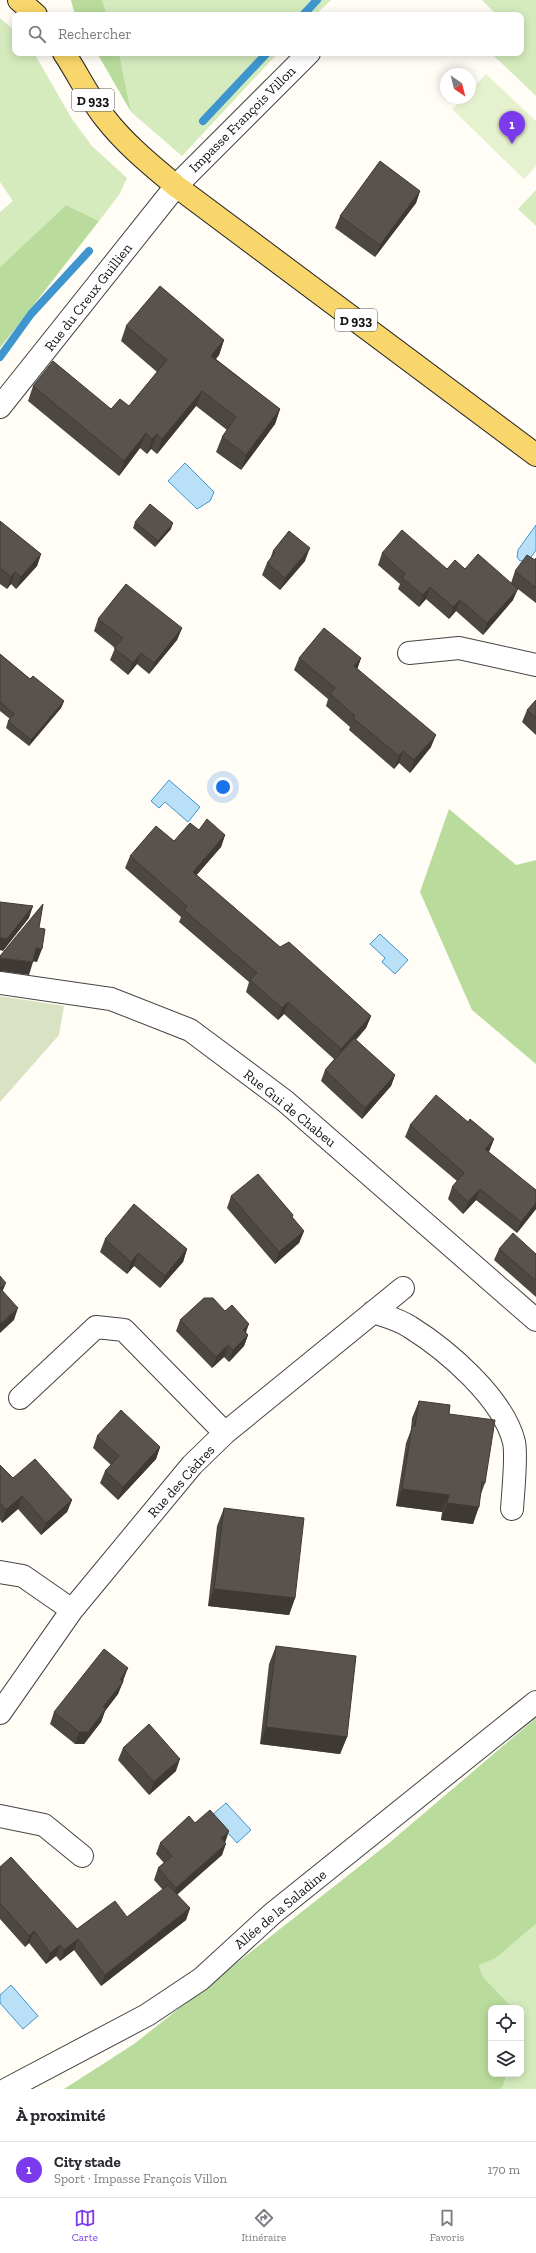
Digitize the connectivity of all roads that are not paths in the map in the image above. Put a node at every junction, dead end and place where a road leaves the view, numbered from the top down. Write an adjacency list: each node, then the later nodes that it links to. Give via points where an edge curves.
1 (19, 0): 3 (main road)
2 (30, 0): 4 (main road)
3 (33, 12)
4 (36, 12)
5 (66, 56): 7 (main road, D 933, via 104,117 127,144)
6 (305, 56): 7 (street, Impasse François Villon)
7 (176, 186): 8 (street, Rue du Creux Guillien); 9 (main road, D 933)
8 (0, 407)
9 (536, 455)
10 (409, 653): 11 (street, via 459,648)
11 (536, 665)
12 (0, 983): 15 (street, Rue Gui de Chabeu, via 111,999 190,1030 284,1101)
13 (403, 1288): 14 (street, Rue des Cèdres)
14 (374, 1312): 17 (street, Rue des Cèdres); 18 (street, via 409,1326 444,1352 478,1384 505,1420 514,1443)
15 (536, 1320)
16 (20, 1398): 17 (street, via 96,1327 124,1330)
17 (225, 1433): 20 (street, Rue des Cèdres, via 192,1465)
18 (512, 1509)
19 (0, 1572): 20 (street, via 23,1576)
20 (72, 1610): 22 (street, Rue des Cèdres)
21 (536, 1702): 25 (street, Allée de la Saladine, via 272,1914 201,1979 147,2016)
22 (0, 1713)
23 (0, 1816): 24 (street, via 44,1825)
24 (82, 1856)
25 (7, 2089)

